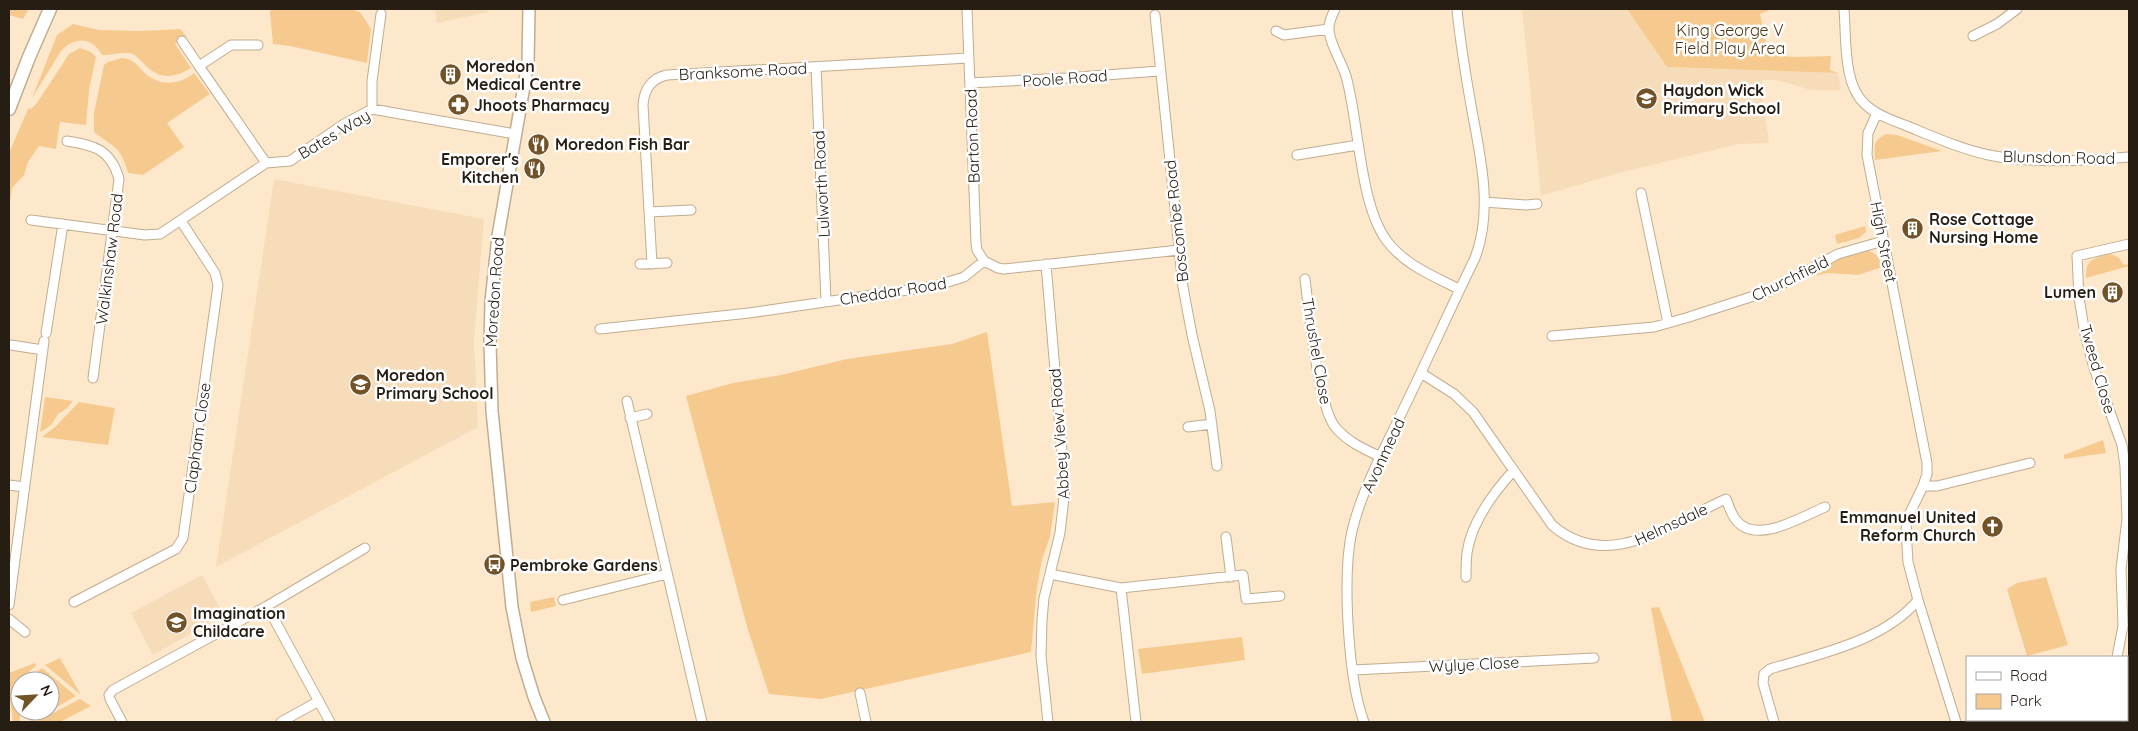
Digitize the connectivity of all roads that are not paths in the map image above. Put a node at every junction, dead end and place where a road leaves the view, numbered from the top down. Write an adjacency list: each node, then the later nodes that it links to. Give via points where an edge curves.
1 (50, 9): 20 (main road)
2 (528, 9): 23 (street, Moredon Road, via 528,63)
3 (967, 9): 15 (street, Barton Road)
4 (1335, 9): 10 (street)
5 (1457, 9): 30 (street, Avonmead)
6 (1844, 9): 22 (street, via 1852,85 1861,101)
7 (2017, 9): 12 (street)
8 (381, 14): 21 (street, via 372,82)
9 (1155, 16): 18 (street, Boscombe Road)
10 (1329, 29): 11 (street, via 1284,35); 25 (street, via 1347,79)
11 (1276, 31)
12 (1973, 36)
13 (182, 41): 16 (street)
14 (258, 44): 16 (street, via 230,45)
15 (968, 58): 17 (street, Branksome Road); 19 (street, Barton Road)
16 (199, 66): 28 (street)
17 (816, 67): 33 (street, Branksome Road, via 667,75 652,83 643,104); 48 (street, Lulworth Road)
18 (1160, 71): 19 (street, Poole Road); 40 (street, Boscombe Road)
19 (970, 83): 41 (street, Barton Road, via 976,242)
20 (9, 109)
21 (372, 109): 23 (street, Bates Way); 28 (street, Bates Way, via 290,161)
22 (1878, 113): 27 (street, Blunsdon Road, via 1938,139 1991,156 2045,160); 38 (street, High Street, via 1866,144)
23 (515, 134): 93 (street, Moredon Road, via 499,228 491,302 492,411 517,640)
24 (67, 141): 37 (street, Walkinshaw Road, via 97,148 113,164 119,179)
25 (1358, 144): 26 (street); 47 (street, via 1372,207 1386,240 1408,262)
26 (1297, 155)
27 (2129, 157)
28 (266, 163): 35 (street, Bates Way)
29 (1641, 193): 49 (street)
30 (1484, 202): 31 (street); 47 (street, Avonmead, via 1480,245)
31 (1537, 204)
32 (691, 210): 33 (street)
33 (649, 212): 44 (street, Branksome Road)
34 (30, 220): 36 (street, Bates Way)
35 (181, 221): 37 (street, Bates Way, via 165,232 153,235); 80 (street, Clapham Close, via 215,273 218,286 183,538 176,549)
36 (63, 224): 37 (street, Bates Way); 52 (street)
37 (113, 231): 55 (street, Walkinshaw Road)
38 (1883, 241): 49 (street, Churchfield, via 1826,259 1769,291); 67 (street, High Street, via 1927,463)
39 (2129, 244): 61 (street, Tweed Close, via 2077,256 2085,334 2094,368)
40 (1179, 250): 45 (street); 59 (street, Boscombe Road, via 1188,320)
41 (984, 261): 45 (street, via 1004,269); 48 (street, Cheddar Road, via 964,277 946,284)
42 (666, 263): 44 (street)
43 (640, 264): 44 (street)
44 (652, 264)
45 (1046, 264): 73 (street, Abbey View Road, via 1065,488 1060,533)
46 (1305, 279): 62 (street, Thrushel Close, via 1329,418 1350,441)
47 (1459, 290): 54 (street, Avonmead)
48 (826, 301): 50 (street, Cheddar Road, via 712,318)
49 (1668, 324): 51 (street, Churchfield, via 1654,328)
50 (600, 329)
51 (1552, 336)
52 (44, 341): 53 (street); 68 (street)
53 (12, 345)
54 (1421, 373): 62 (street, Avonmead); 65 (street, Helmsdale, via 1454,394 1473,412)
55 (93, 378)
56 (627, 401): 58 (street)
57 (647, 414): 58 (street)
58 (630, 418): 72 (street)
59 (1212, 424): 60 (street); 64 (street, Boscombe Road)
60 (1188, 427)
61 (2126, 444): 85 (street, Tweed Close, via 2127,519 2121,569 2123,626)
62 (1381, 457): 87 (street, Avonmead, via 1352,530 1348,594)
63 (2030, 463): 67 (street, via 1936,486)
64 (1217, 466)
65 (1514, 470): 69 (street, Helmsdale, via 1552,525 1570,538 1593,544 1616,545 1643,539 1726,499 1737,521 1758,532); 75 (street, via 1491,498 1476,528 1467,554)
66 (9, 485): 68 (street)
67 (1923, 486): 79 (street, High Street, via 1911,508 1906,530 1908,562)
68 (24, 487): 81 (street)
69 (1825, 507)
70 (1226, 537): 74 (street)
71 (365, 548): 82 (street)
72 (667, 574): 78 (street); 94 (street)
73 (1050, 574): 76 (street); 96 (street, Abbey View Road, via 1040,656)
74 (1230, 577): 76 (street); 77 (street, via 1243,575 1246,599)
75 (1466, 577)
76 (1121, 588): 97 (street)
77 (1280, 596)
78 (563, 600)
79 (1918, 600): 99 (street, via 1866,638 1770,669 1764,674 1763,683); 100 (street, High Street)
80 (74, 602)
81 (9, 605)
82 (266, 606): 89 (street); 90 (street, via 113,690 109,695 112,706)
83 (9, 619): 84 (street)
84 (25, 632)
85 (2117, 656)
86 (1594, 658): 87 (street, Wylye Close)
87 (1353, 670): 98 (street, Avonmead)
88 (860, 693): 95 (street)
89 (319, 701): 91 (street); 92 (street)
90 (122, 722)
91 (281, 722)
92 (330, 722)
93 (544, 722)
94 (702, 722)
95 (866, 722)
96 (1048, 722)
97 (1136, 722)
98 (1364, 722)
99 (1774, 722)
100 (1956, 722)

